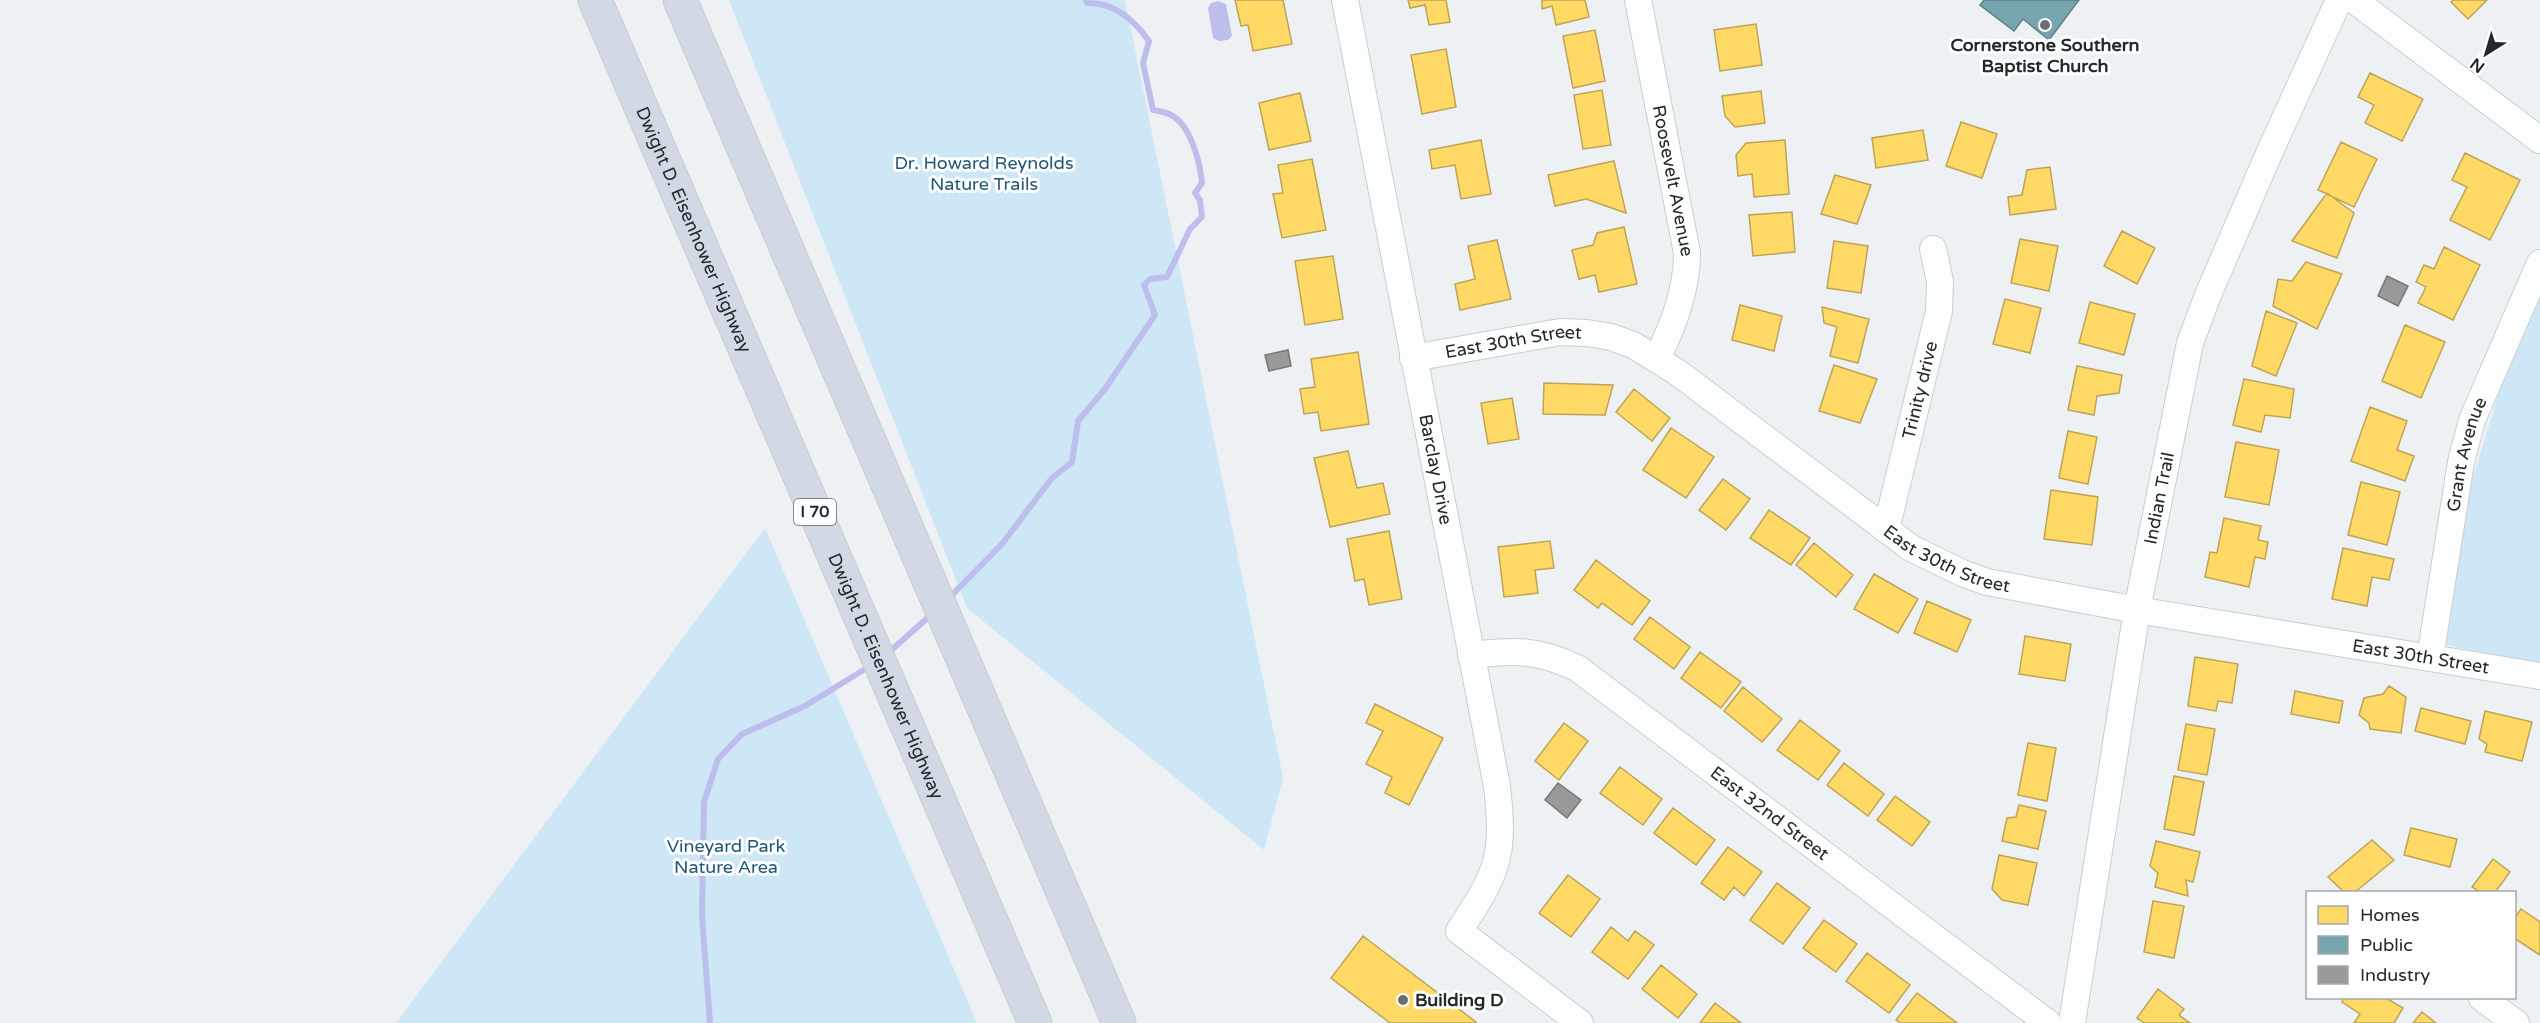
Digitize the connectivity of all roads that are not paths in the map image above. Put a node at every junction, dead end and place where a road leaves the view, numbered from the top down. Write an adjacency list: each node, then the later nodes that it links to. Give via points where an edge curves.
1 (595, 0): 18 (highway, Dwight D. Eisenhower Highway / I 70)
2 (680, 0): 19 (highway)
3 (1346, 0): 10 (street, Barclay Drive)
4 (1638, 0): 11 (street, Roosevelt Avenue, via 1687,253 1684,289)
5 (2339, 0): 13 (street, Indian Trail, via 2271,149 2190,343)
6 (2354, 0): 7 (street)
7 (2540, 140)
8 (1933, 249): 12 (street, Trinity drive, via 1940,281 1939,312)
9 (2540, 262): 15 (street, Grant Avenue, via 2472,420 2461,462)
10 (1413, 358): 11 (street, East 30th Street, via 1560,332 1611,337); 14 (street, Barclay Drive)
11 (1657, 358): 12 (street, East 30th Street)
12 (1886, 530): 13 (street, East 30th Street, via 1937,562 1987,582)
13 (2137, 610): 15 (street, East 30th Street); 22 (street, Indian Trail)
14 (1471, 655): 20 (street, Barclay Drive, via 1497,786 1501,842 1491,879 1459,931); 21 (street, East 32nd Street, via 1534,652 1577,668)
15 (2430, 658): 16 (street, East 30th Street)
16 (2540, 676)
17 (2483, 999): 23 (street)
18 (1035, 1023)
19 (1119, 1023)
20 (1580, 1023)
21 (2048, 1023)
22 (2072, 1023)
23 (2516, 1023)

